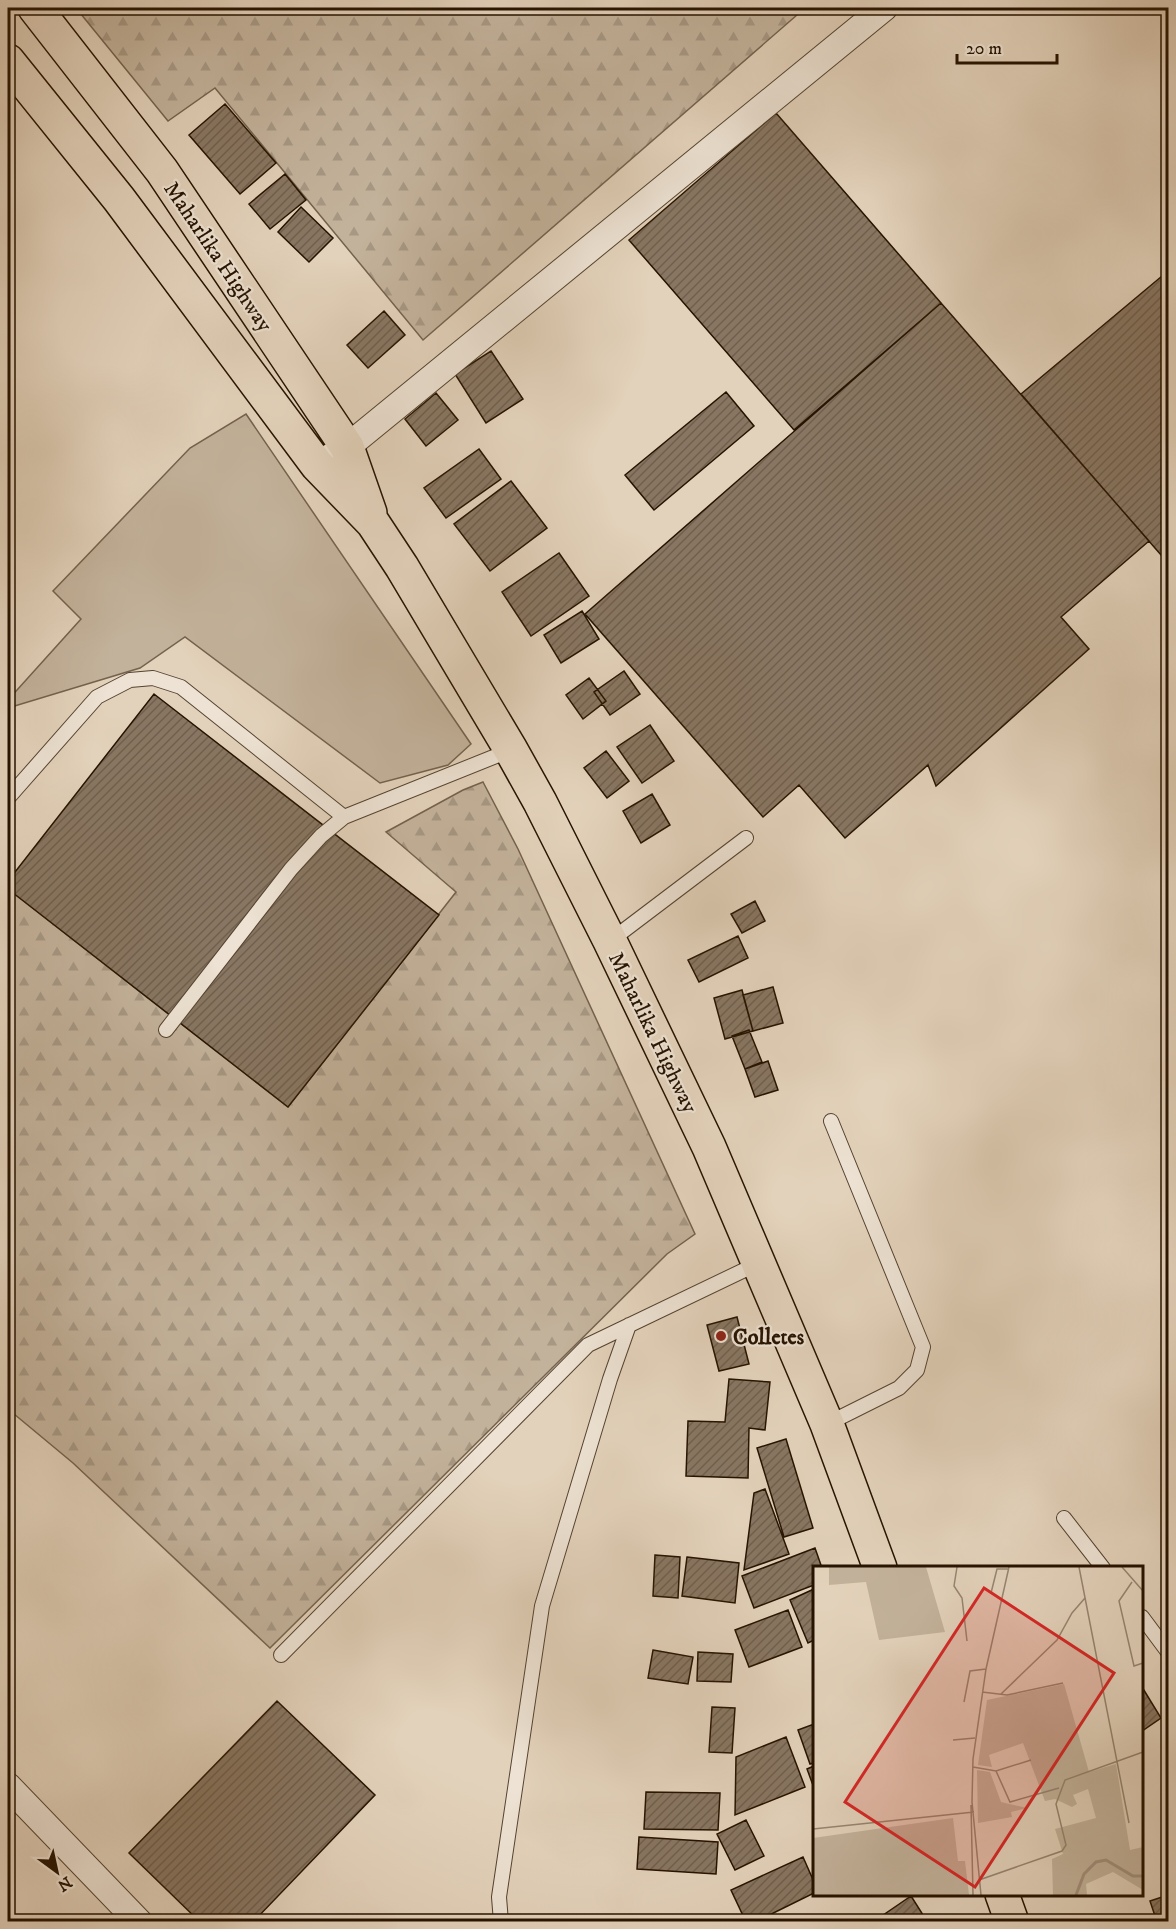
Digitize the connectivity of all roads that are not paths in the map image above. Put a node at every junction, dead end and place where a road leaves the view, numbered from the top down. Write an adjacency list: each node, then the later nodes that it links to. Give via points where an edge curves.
1 (35, 8): 4 (highway, Maharlika Highway, via 162,171)
2 (884, 8): 4 (street)
3 (8, 61): 5 (highway, Maharlika Highway, via 119,199)
4 (347, 447): 5 (street); 6 (highway, Maharlika Highway)
5 (317, 465): 6 (highway, Maharlika Highway)
6 (373, 523): 7 (highway, Maharlika Highway)
7 (511, 750): 9 (lane); 11 (highway, Maharlika Highway)
8 (8, 798): 9 (lane, via 97,697 130,680 153,678 181,687)
9 (344, 817): 12 (lane, via 291,869)
10 (746, 838): 11 (lane)
11 (610, 941): 14 (highway, Maharlika Highway, via 709,1147)
12 (166, 1030)
13 (831, 1121): 16 (lane, via 923,1347 917,1370 898,1388)
14 (759, 1263): 15 (lane); 16 (highway, Maharlika Highway)
15 (629, 1325): 22 (lane, via 588,1346); 26 (lane, via 542,1606 499,1897)
16 (826, 1424): 18 (highway, Maharlika Highway)
17 (1064, 1518): 19 (lane)
18 (879, 1566)
19 (1101, 1566)
20 (1143, 1618): 21 (lane)
21 (1168, 1652)
22 (281, 1655)
23 (8, 1786): 25 (street)
24 (1003, 1896): 27 (highway)
25 (139, 1922)
26 (501, 1922)
27 (1012, 1922)

